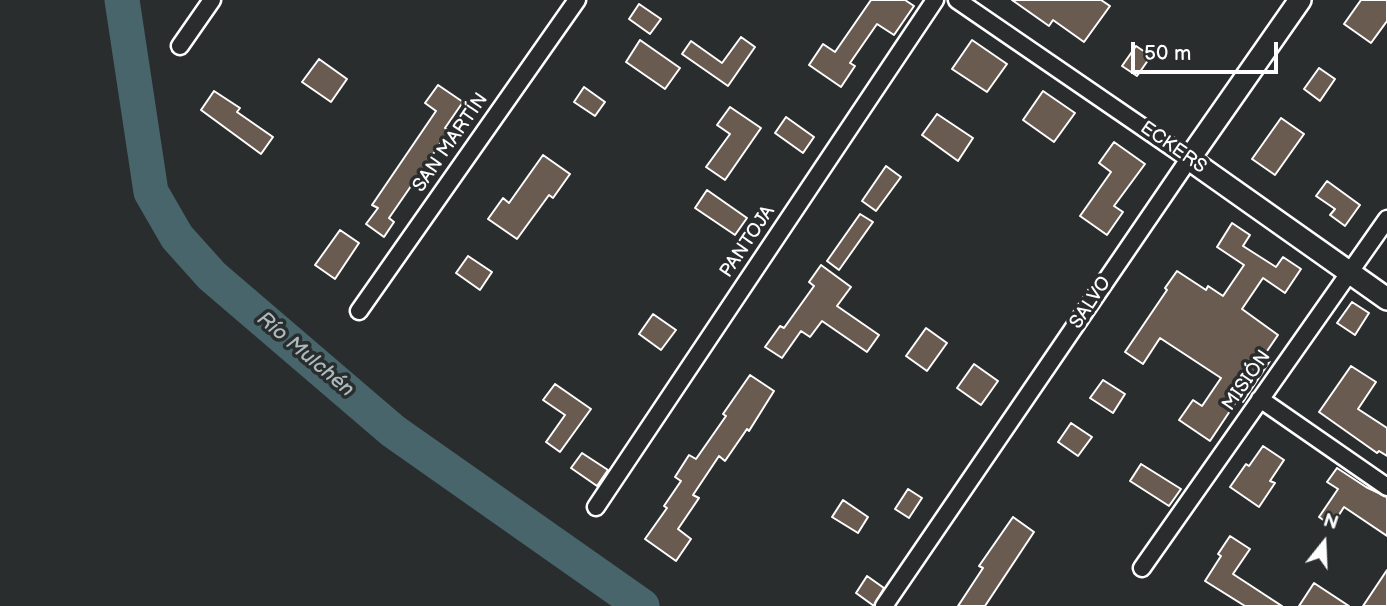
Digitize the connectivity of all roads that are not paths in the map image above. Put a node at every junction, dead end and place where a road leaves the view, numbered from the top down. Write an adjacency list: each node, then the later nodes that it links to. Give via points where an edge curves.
1 (212, 0): 6 (street)
2 (577, 0): 11 (street, SAN MARTÍN)
3 (935, 0): 14 (street, PANTOJA)
4 (957, 0): 7 (street, ECKERS)
5 (1300, 0): 7 (street, SALVO)
6 (180, 46)
7 (1189, 159): 9 (street, ECKERS); 16 (street, SALVO)
8 (1387, 219): 9 (street, MISIÓN)
9 (1349, 272): 10 (street, ECKERS); 12 (street, MISIÓN)
10 (1387, 299)
11 (359, 311)
12 (1260, 399): 13 (street); 15 (street, MISIÓN)
13 (1387, 488)
14 (596, 507)
15 (1142, 568)
16 (884, 606)

